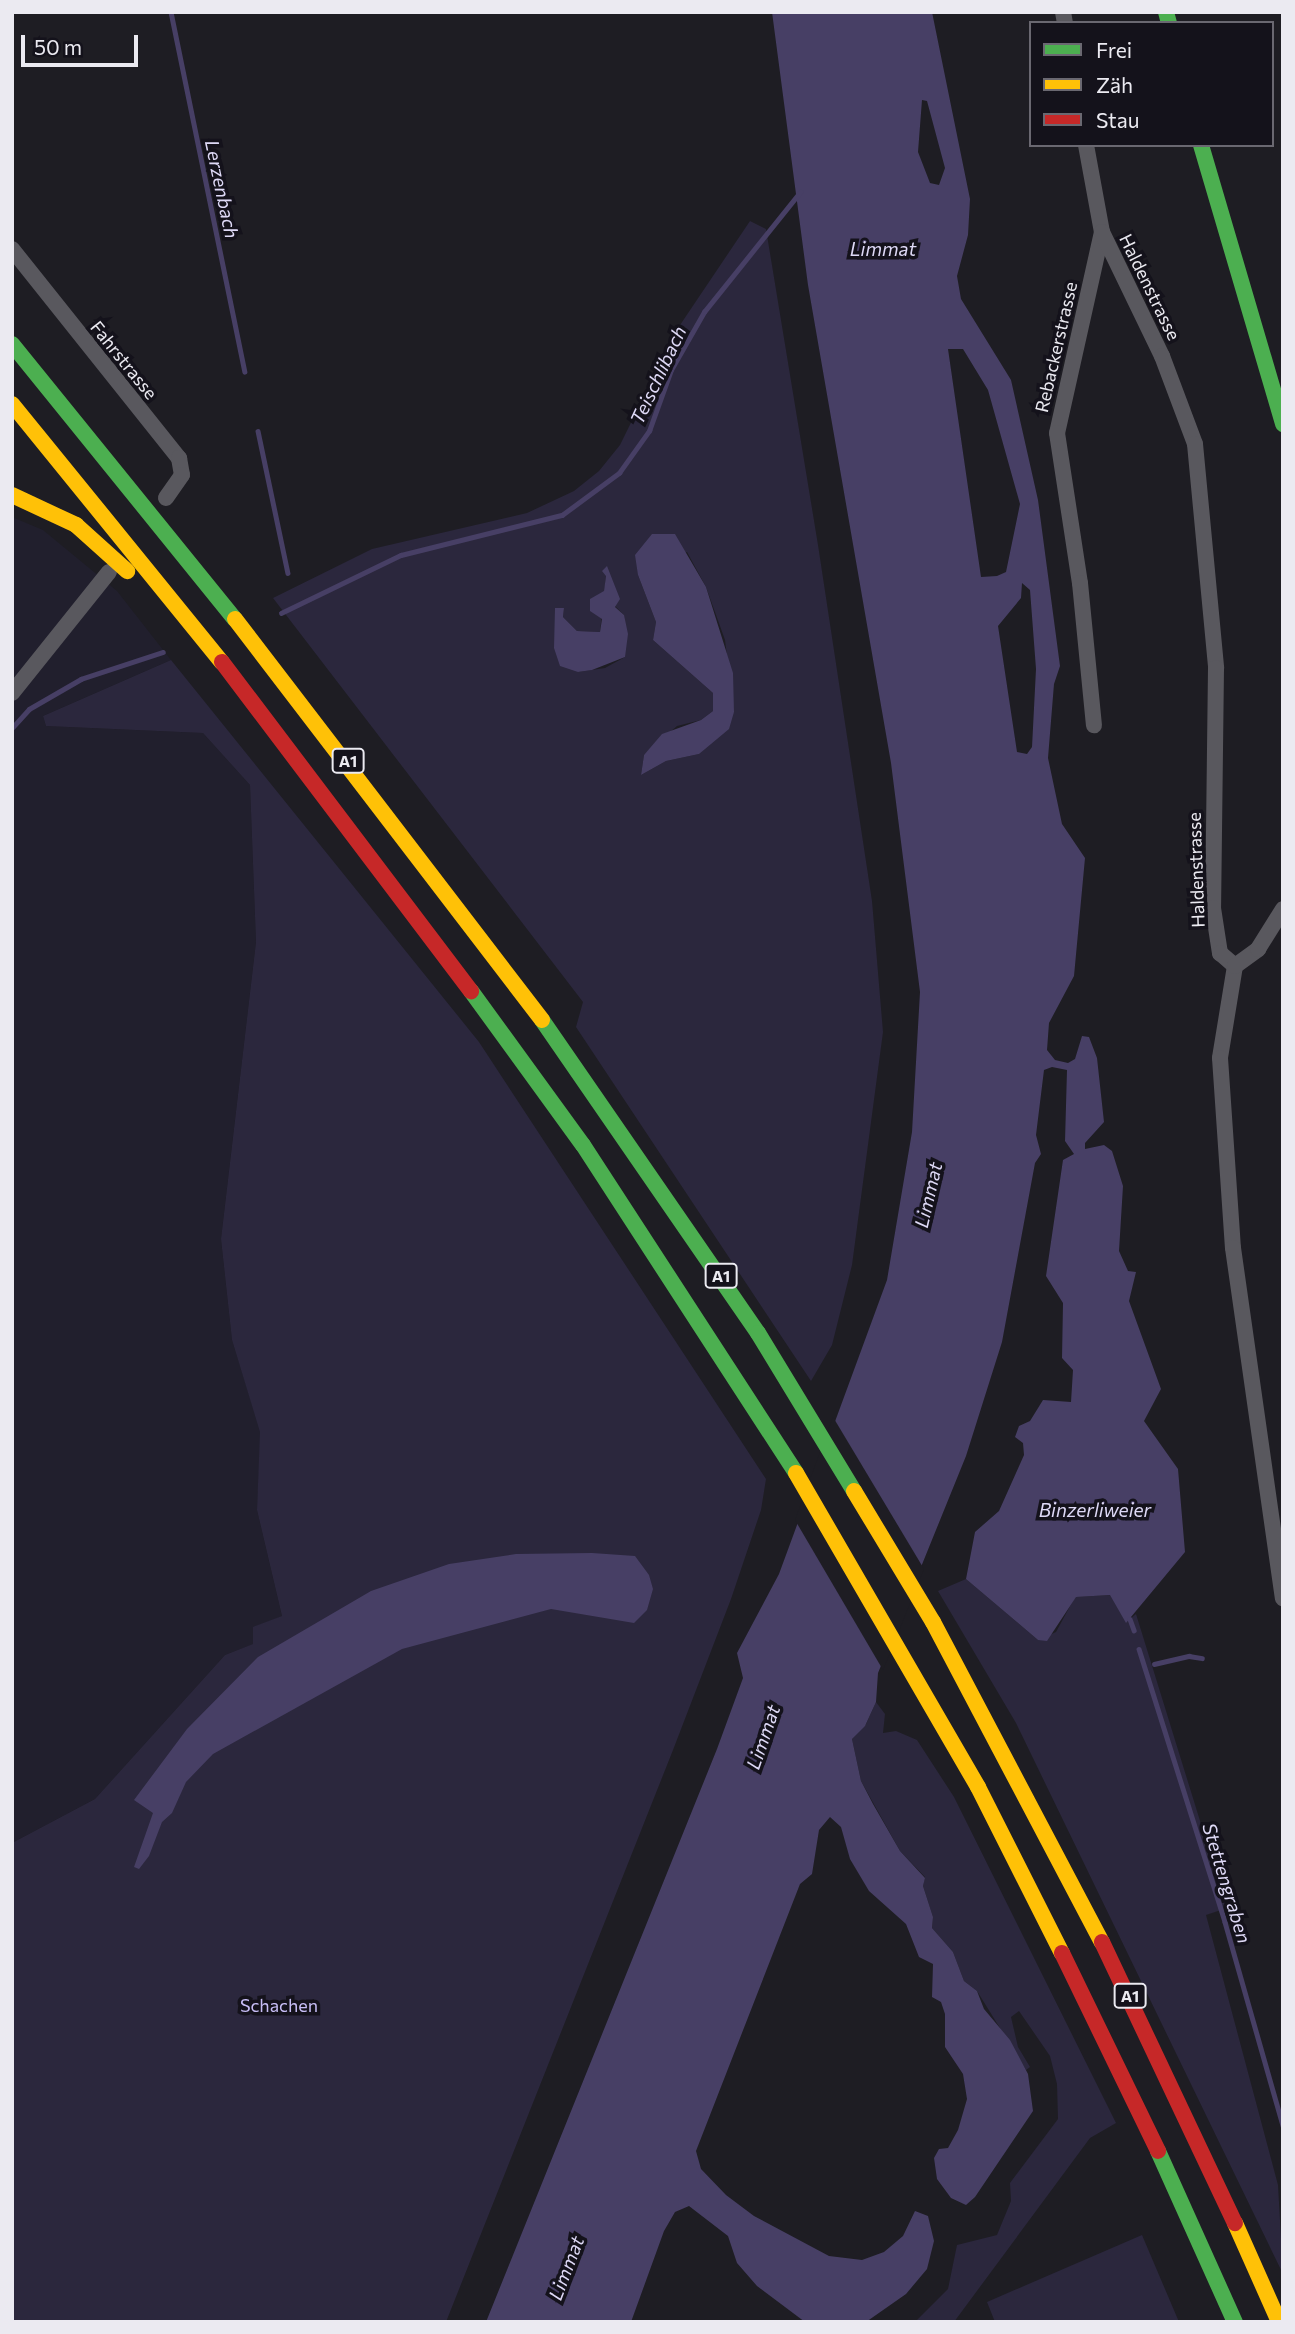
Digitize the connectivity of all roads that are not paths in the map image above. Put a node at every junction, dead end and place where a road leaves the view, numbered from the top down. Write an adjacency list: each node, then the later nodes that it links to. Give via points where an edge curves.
1 (1086, 147): 3 (street, Rebackerstrasse)
2 (1201, 147): 7 (main road)
3 (1102, 232): 12 (street, Rebackerstrasse, via 1057,433 1080,583); 15 (street, Haldenstrasse, via 1162,356 1195,444 1216,668 1213,908 1220,953)
4 (12, 249): 9 (street, Fahrstrasse, via 179,458 182,475)
5 (12, 344): 18 (main road, A1, via 264,654 489,946 630,1142 776,1362 965,1678 1129,1993)
6 (12, 404): 13 (main road, A1, via 235,678)
7 (1283, 424)
8 (12, 495): 13 (main road, via 57,512 111,554 246,719)
9 (166, 498)
10 (109, 572): 11 (street)
11 (12, 693)
12 (1094, 725)
13 (308, 778): 17 (main road, A1, via 583,1145 759,1411 946,1729 1092,2009)
14 (1283, 909): 15 (street, via 1258,950)
15 (1235, 966): 16 (street, via 1220,1058 1232,1234)
16 (1283, 1598)
17 (1235, 2322)
18 (1279, 2322)

